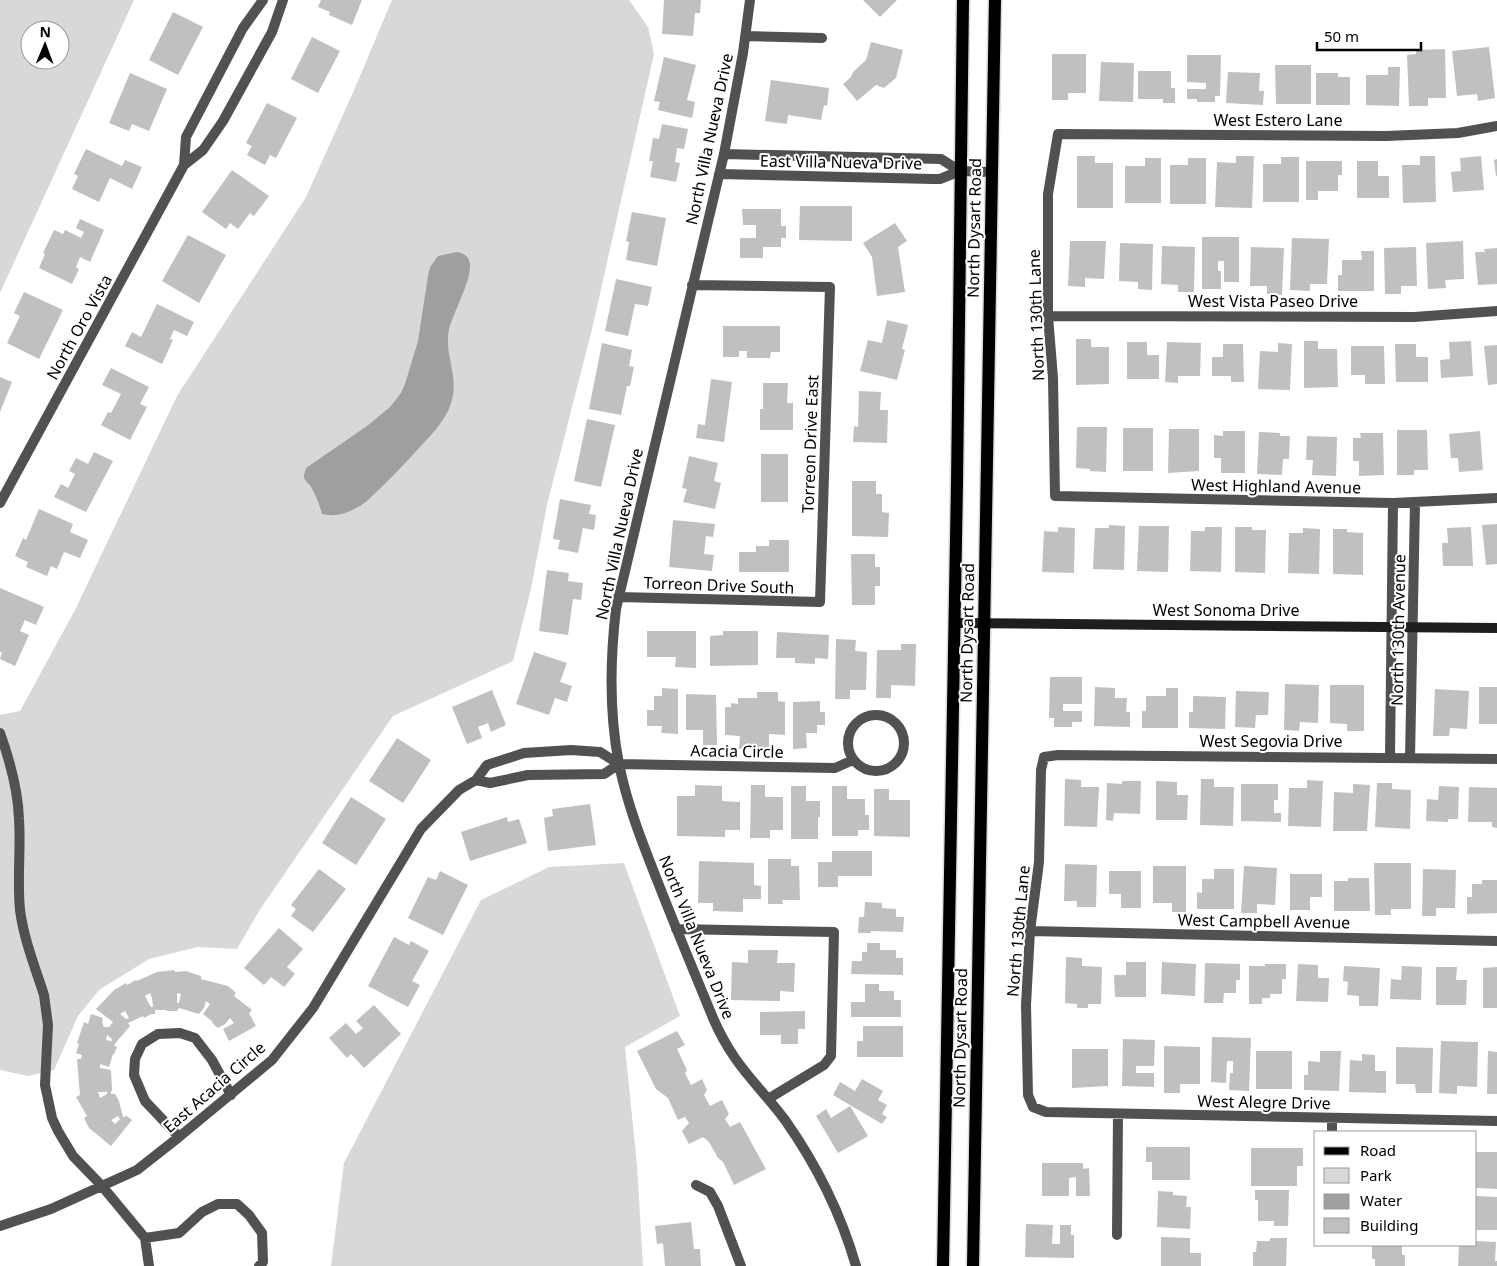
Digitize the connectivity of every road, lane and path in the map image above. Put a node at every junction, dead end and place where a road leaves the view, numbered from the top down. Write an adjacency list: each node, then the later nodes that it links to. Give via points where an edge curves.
1 (263, 0): 11 (street, North Oro Vista, via 243,28 186,137)
2 (283, 0): 11 (street, North Oro Vista, via 272,32 223,121 202,150)
3 (750, 0): 6 (street, North Villa Nueva Drive)
4 (963, 0): 12 (main road, North Dysart Road)
5 (995, 0): 13 (main road, North Dysart Road)
6 (746, 36): 7 (street); 10 (street, North Villa Nueva Drive)
7 (822, 38)
8 (1497, 126): 9 (street, West Estero Lane, via 1458,134 1386,136)
9 (1058, 134): 17 (street, North 130th Lane, via 1048,194)
10 (724, 154): 12 (street, East Villa Nueva Drive, via 941,159); 14 (street, North Villa Nueva Drive)
11 (184, 165): 20 (street, North Oro Vista)
12 (960, 171): 13 (street, East Villa Nueva Drive); 14 (street, East Villa Nueva Drive, via 940,179); 25 (main road, North Dysart Road)
13 (992, 172): 26 (main road, North Dysart Road)
14 (719, 174): 15 (street, North Villa Nueva Drive)
15 (692, 285): 23 (street, North Villa Nueva Drive); 24 (street, Torreon Drive East, via 830,287)
16 (1497, 311): 17 (street, West Vista Paseo Drive, via 1414,317)
17 (1048, 316): 18 (street, North 130th Lane, via 1053,378)
18 (1055, 496): 21 (street, West Highland Avenue)
19 (1497, 498): 22 (street, West Highland Avenue)
20 (0, 503)
21 (1394, 503): 22 (street, West Highland Avenue); 27 (street, North 130th Avenue)
22 (1415, 503): 28 (street, North 130th Avenue)
23 (618, 597): 24 (street, Torreon Drive South); 36 (street, North Villa Nueva Drive, via 611,691)
24 (820, 602)
25 (955, 623): 26 (street, West Sonoma Drive); 58 (main road, North Dysart Road)
26 (983, 623): 27 (street, West Sonoma Drive); 59 (main road, North Dysart Road)
27 (1392, 626): 28 (street, West Sonoma Drive); 32 (street, North 130th Avenue)
28 (1413, 627): 29 (street, West Sonoma Drive); 33 (street, North 130th Avenue)
29 (1497, 628)
30 (0, 733): 50 (street, via 17,797 23,927 46,1005 48,1026 44,1074 48,1107 73,1156)
31 (1044, 757): 32 (street, West Segovia Drive); 39 (street, North 130th Lane, via 1039,862)
32 (1390, 757): 33 (street, West Segovia Drive)
33 (1410, 758): 34 (street, West Segovia Drive)
34 (1497, 759)
35 (853, 760): 35 (street, via 868,770 886,770 894,765 904,750 902,732 897,724 880,715 862,719 854,725 848,742); 36 (street, Acacia Circle, via 834,768)
36 (619, 764): 37 (street, via 604,774 528,775 490,783); 37 (street, East Acacia Circle, via 600,752 524,753 487,765); 38 (street, North Villa Nueva Drive, via 640,836)
37 (476, 780): 41 (street, East Acacia Circle, via 459,790 421,830 313,1008 272,1060)
38 (676, 929): 42 (street, North Villa Nueva Drive, via 722,1038); 42 (street, via 834,932 832,1056 824,1065)
39 (1030, 931): 40 (street, West Campbell Avenue); 43 (street, North 130th Lane, via 1026,1005 1028,1095)
40 (1497, 942)
41 (231, 1095): 48 (street, East Acacia Circle); 48 (street, via 212,1060 195,1038 180,1033 158,1034 142,1044 135,1059 134,1075 145,1101)
42 (768, 1099): 57 (street, North Villa Nueva Drive, via 801,1143 817,1171)
43 (1033, 1107): 44 (street, West Alegre Drive, via 1046,1112)
44 (1118, 1115): 45 (street, West Alegre Drive); 52 (street)
45 (1332, 1118): 46 (street, West Alegre Drive); 47 (street)
46 (1497, 1121)
47 (1332, 1131)
48 (180, 1137): 50 (street, East Acacia Circle, via 137,1170)
49 (696, 1184): 56 (street, via 710,1192 718,1206)
50 (102, 1186): 51 (street, East Acacia Circle, via 51,1209); 53 (street)
51 (0, 1226)
52 (1117, 1235)
53 (145, 1238): 54 (street); 55 (street, via 179,1233 202,1212 218,1204 237,1204 262,1233 263,1262)
54 (149, 1266)
55 (259, 1266)
56 (741, 1266)
57 (856, 1266)
58 (943, 1266)
59 (973, 1266)

